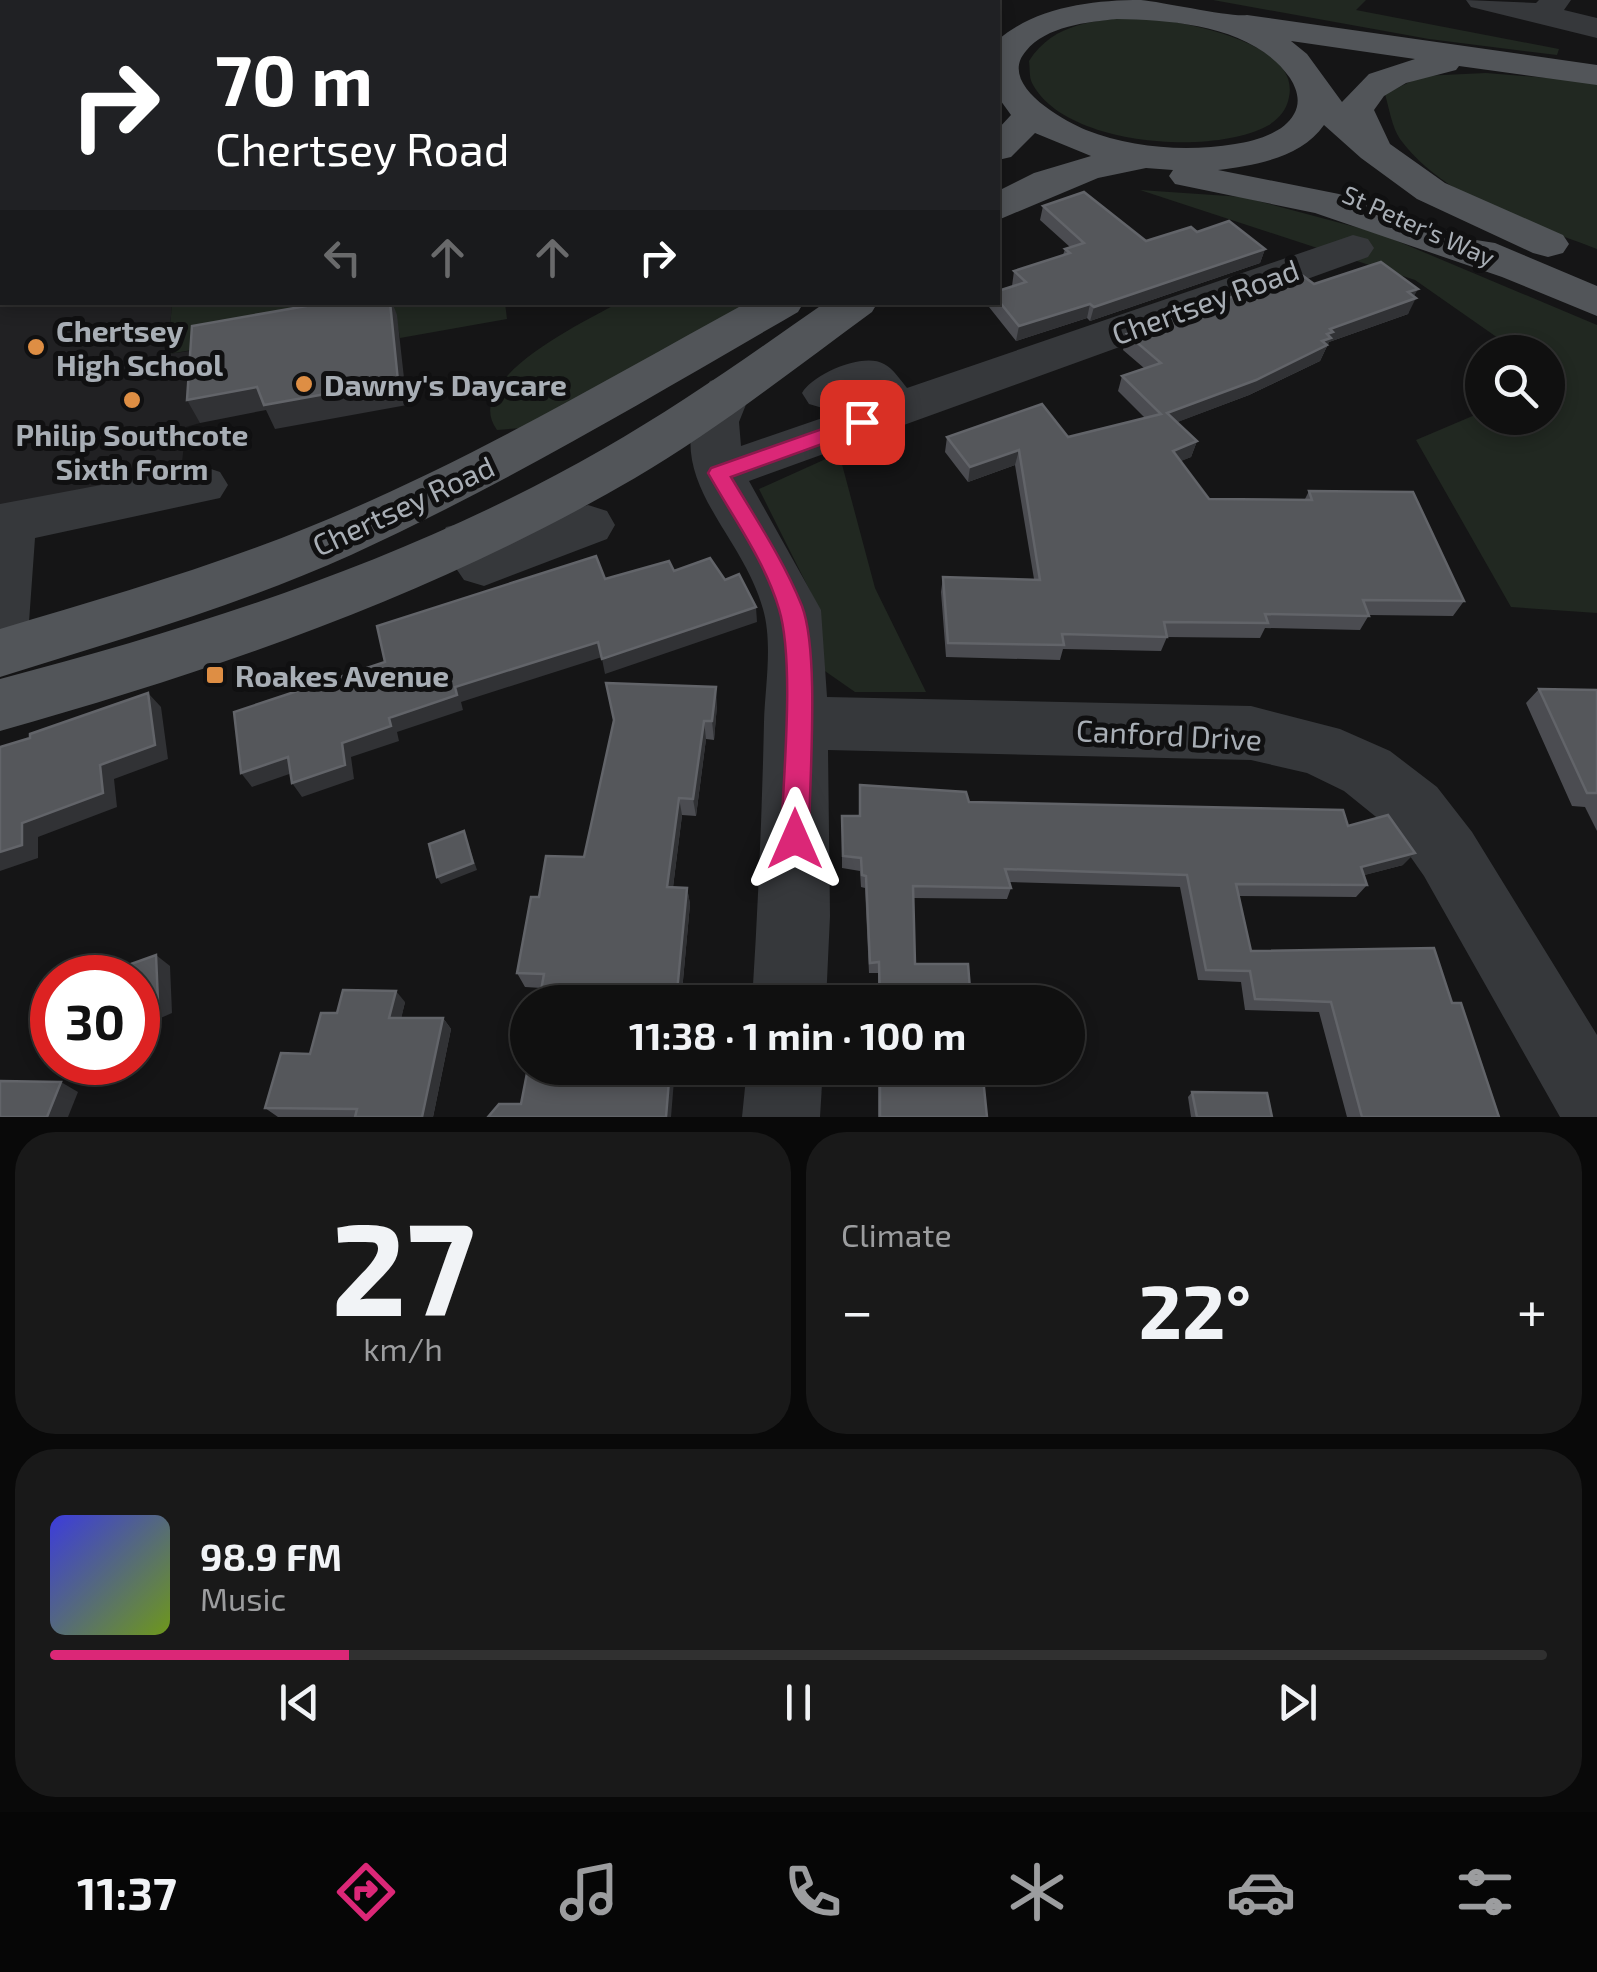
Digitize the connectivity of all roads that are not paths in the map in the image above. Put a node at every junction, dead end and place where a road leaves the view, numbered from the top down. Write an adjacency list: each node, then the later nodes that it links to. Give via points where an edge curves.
1 (1482, 0): 3 (street)
2 (1128, 5): 4 (main road); 5 (main road)
3 (1550, 8): 6 (street)
4 (1214, 20): 8 (main road); 11 (main road, St Peter's Way, via 1290,56)
5 (1022, 23): 10 (main road, via 1005,56)
6 (1597, 28)
7 (1444, 63): 8 (main road); 11 (main road, via 1386,64 1344,75); 14 (main road, via 1396,74 1362,98 1356,110)
8 (1503, 64): 9 (main road)
9 (1597, 75)
10 (1002, 82): 12 (main road)
11 (1315, 93): 14 (main road, St Peter's Way); 16 (main road, via 1315,110 1297,133)
12 (1034, 115): 13 (main road); 15 (main road, via 1073,137)
13 (1000, 148)
14 (1374, 150): 20 (main road, St Peter's Way, via 1432,191)
15 (1148, 156): 16 (main road); 17 (main road)
16 (1238, 156): 21 (main road, St Peter's Way, via 1370,202)
17 (1072, 174): 18 (main road); 21 (main road, via 1182,175 1325,202)
18 (1000, 207)
19 (1353, 248): 28 (street, Chertsey Road)
20 (1597, 266)
21 (1513, 267): 22 (main road, St Peter's Way)
22 (1597, 302)
23 (777, 305): 25 (main road, Chertsey Road)
24 (852, 305): 26 (main road, Chertsey Road)
25 (668, 368): 29 (main road, via 662,408); 36 (main road, Chertsey Road, via 488,466 330,540 166,603)
26 (727, 392): 29 (main road, Chertsey Road); 30 (street, via 714,422)
27 (826, 393): 28 (street, via 869,375)
28 (898, 409): 30 (street, Chertsey Road)
29 (668, 432): 30 (street); 34 (main road, Chertsey Road)
30 (718, 473): 40 (street, via 792,610)
31 (202, 485): 32 (street)
32 (4, 523): 35 (street)
33 (588, 525): 34 (street, Chertsey Road, via 484,564)
34 (465, 542): 37 (main road, Chertsey Road, via 197,650)
35 (0, 622)
36 (0, 653)
37 (68, 688): 38 (main road); 39 (main road, Chertsey Road)
38 (0, 692)
39 (0, 705)
40 (794, 723): 41 (street); 43 (street, Canford Drive, via 1250,733 1351,763 1414,808 1448,854)
41 (790, 985)
42 (784, 1085): 44 (street)
43 (1597, 1107)
44 (781, 1117)

